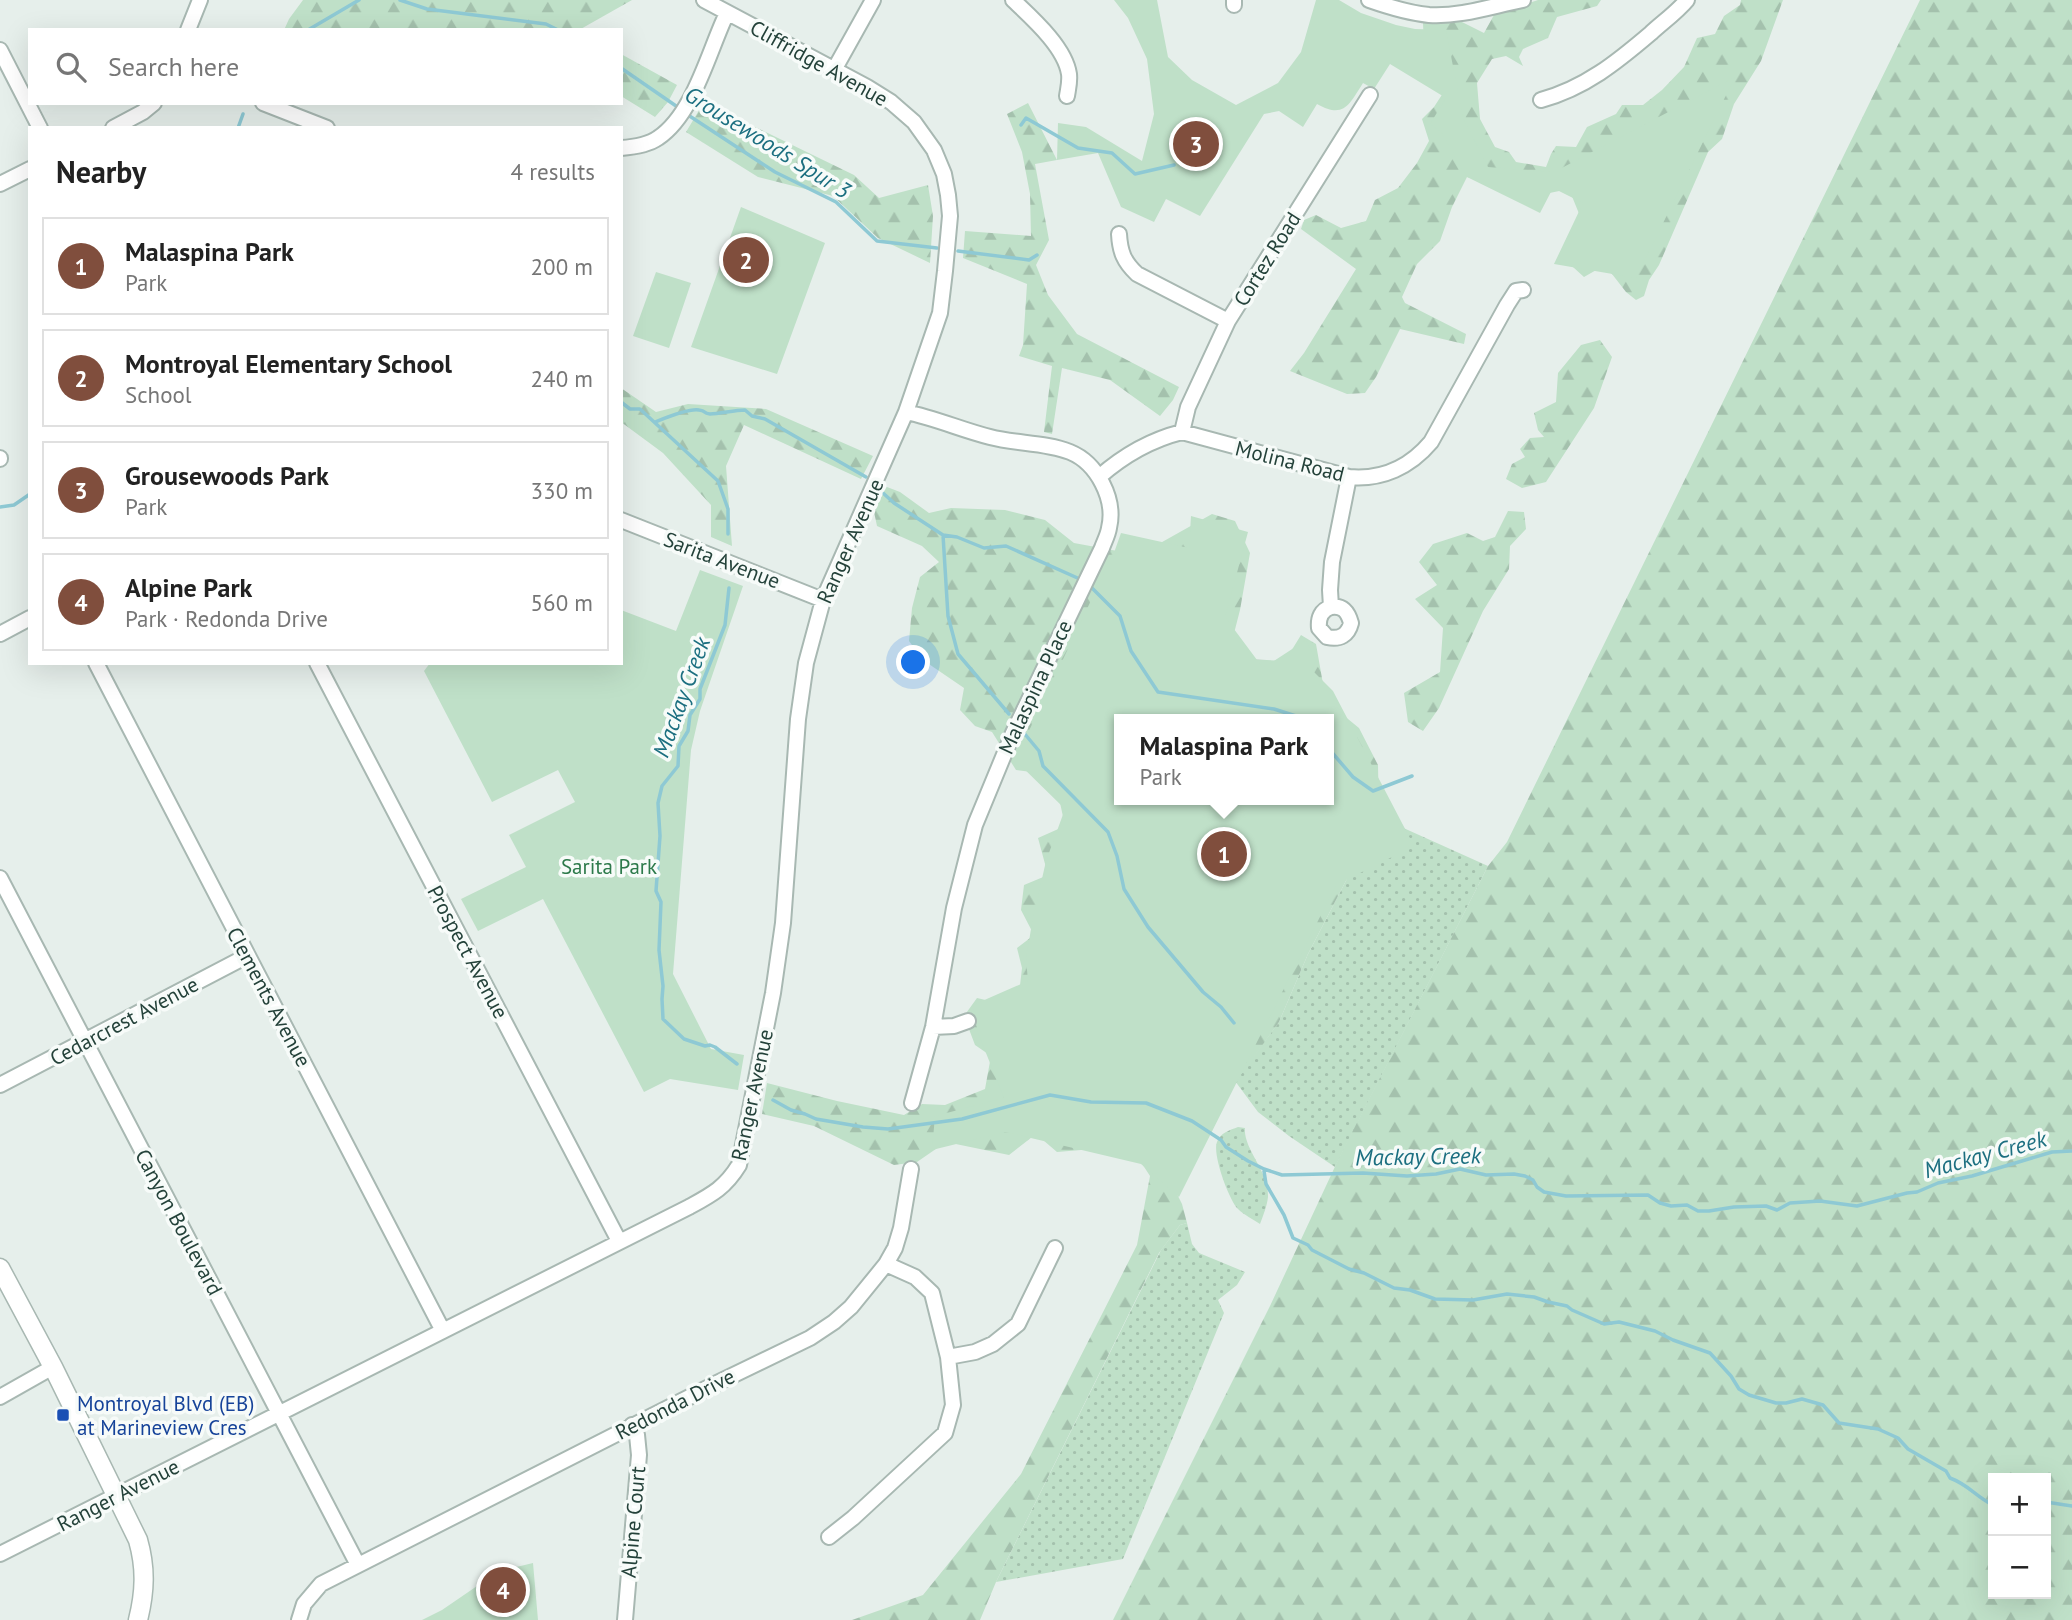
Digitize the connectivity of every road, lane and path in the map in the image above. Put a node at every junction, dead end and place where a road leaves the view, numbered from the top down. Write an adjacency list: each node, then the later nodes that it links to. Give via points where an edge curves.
1 (200, 0): 10 (street)
2 (704, 0): 9 (street, Cliffridge Avenue)
3 (873, 0): 12 (street)
4 (1013, 0): 14 (street, via 1064,60 1069,72)
5 (1369, 0): 8 (street, via 1430,15)
6 (1522, 0): 8 (street)
7 (1687, 0): 15 (street, via 1598,76)
8 (1469, 6)
9 (727, 13): 12 (street, Cliffridge Avenue); 23 (street, via 693,93 672,125 650,142)
10 (189, 28)
11 (0, 50): 17 (street)
12 (834, 70): 26 (street, Cliffridge Avenue, via 891,102 914,122 944,174)
13 (1370, 95): 29 (street, Cortez Road)
14 (1067, 96)
15 (1541, 100)
16 (28, 105): 20 (street)
17 (28, 105)
18 (152, 105): 21 (street)
19 (268, 105): 22 (street)
20 (39, 126)
21 (117, 126)
22 (322, 126)
23 (623, 148)
24 (28, 170): 25 (street)
25 (0, 184)
26 (950, 216): 30 (street, Ranger Avenue, via 940,313)
27 (1119, 234): 29 (street, via 1120,251 1137,274)
28 (1523, 290): 33 (street, Molina Road, via 1516,291 1438,432 1421,454 1380,476)
29 (1228, 321): 31 (street, Cortez Road, via 1188,407)
30 (906, 412): 32 (street, Malaspina Place, via 990,437 1067,450); 35 (street, Ranger Avenue)
31 (1182, 432): 32 (street, via 1143,445); 33 (street, Molina Road)
32 (1099, 477): 44 (street, Malaspina Place, via 1110,507 1110,527 975,825 954,908)
33 (1349, 477): 36 (street, via 1332,562)
34 (623, 521): 35 (street, Sarita Avenue)
35 (823, 600): 49 (street, Ranger Avenue, via 806,663 783,923 742,1155 716,1192)
36 (1331, 607)
37 (28, 619): 38 (street)
38 (0, 634)
39 (97, 665): 42 (street, Clements Avenue)
40 (318, 665): 49 (street, Prospect Avenue)
41 (0, 878): 45 (street, Canyon Boulevard)
42 (247, 956): 45 (street, Cedarcrest Avenue); 53 (street, Clements Avenue)
43 (968, 1021): 44 (street)
44 (933, 1027): 47 (street, Malaspina Place)
45 (85, 1041): 46 (street, Cedarcrest Avenue); 57 (street, Canyon Boulevard)
46 (0, 1085)
47 (912, 1103)
48 (911, 1169): 51 (street, Redonda Drive, via 901,1228)
49 (619, 1241): 53 (street, Ranger Avenue)
50 (1055, 1248): 54 (street, via 1018,1324 993,1345)
51 (886, 1265): 54 (street, via 915,1276 932,1293); 58 (street, Redonda Drive, via 851,1307 810,1338)
52 (0, 1268): 55 (street)
53 (443, 1331): 57 (street, Ranger Avenue)
54 (947, 1357): 60 (street, via 953,1405 945,1433)
55 (53, 1367): 56 (street); 59 (street)
56 (0, 1397)
57 (280, 1414): 59 (street, Ranger Avenue); 62 (street, Canyon Boulevard)
58 (632, 1425): 62 (street, Redonda Drive); 65 (street, Alpine Court, via 639,1455)
59 (118, 1496): 61 (street, Ranger Avenue); 63 (street, via 145,1567)
60 (829, 1537)
61 (0, 1554)
62 (358, 1565): 64 (street, Redonda Drive, via 321,1584 304,1605)
63 (138, 1620)
64 (299, 1620)
65 (625, 1620)

